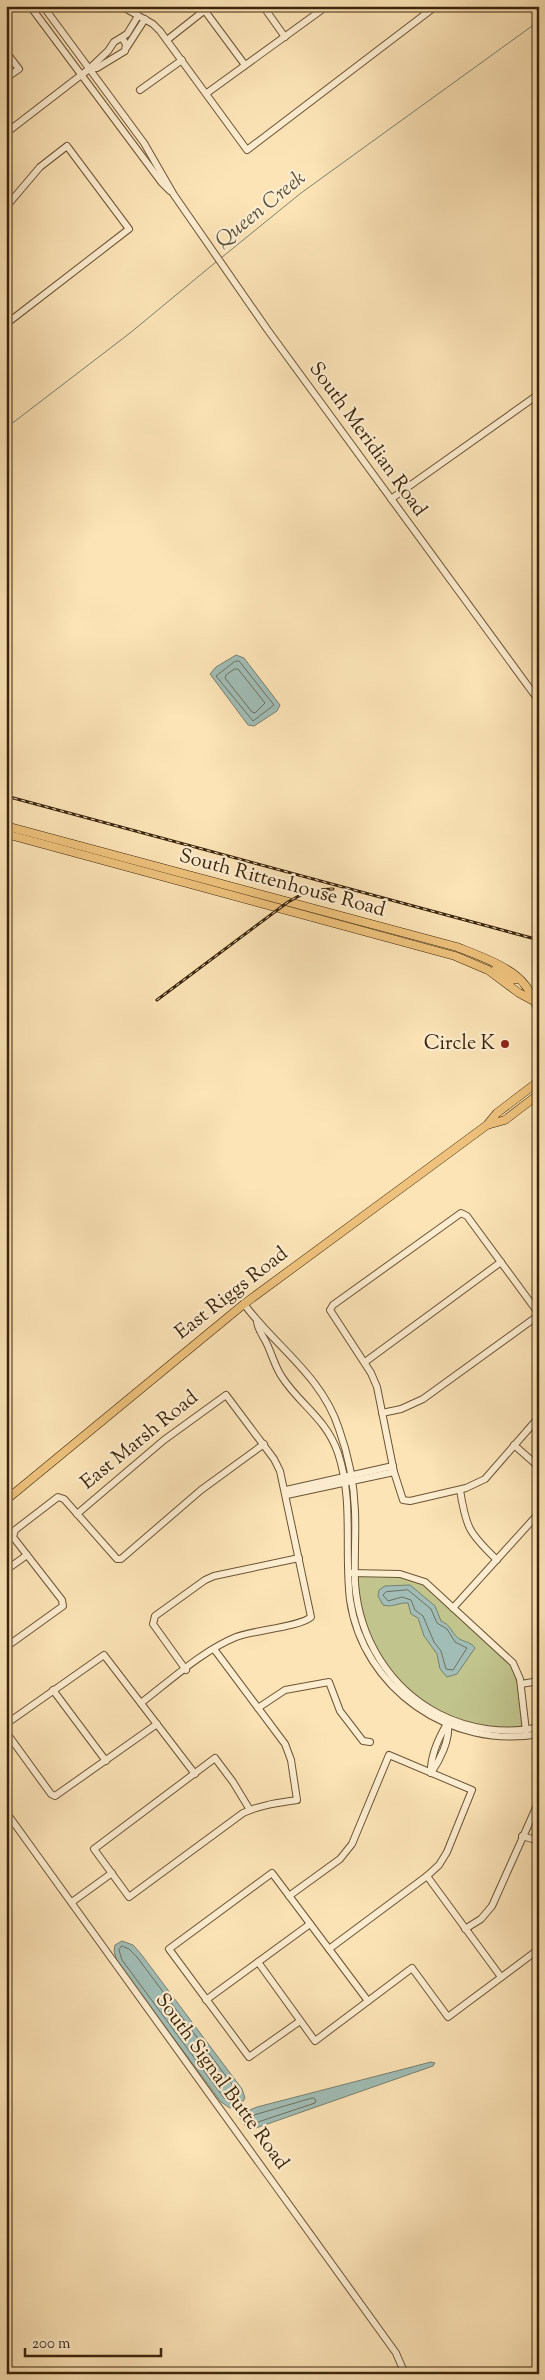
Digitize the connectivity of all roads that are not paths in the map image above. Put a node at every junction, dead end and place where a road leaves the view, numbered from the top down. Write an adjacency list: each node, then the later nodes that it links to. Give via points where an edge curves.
1 (30, 6): 17 (street, South Meridian Road)
2 (43, 6): 16 (street, South Meridian Road)
3 (121, 6): 8 (street)
4 (263, 6): 9 (street)
5 (328, 6): 9 (street)
6 (436, 6): 20 (street, via 247,150)
7 (208, 8): 11 (street); 15 (street)
8 (142, 18): 10 (street); 11 (street); 12 (street)
9 (285, 37): 15 (street)
10 (122, 38): 12 (street); 16 (street, via 114,42)
11 (167, 40): 14 (street)
12 (127, 47): 16 (street, via 118,56)
13 (6, 52): 18 (street, via 19,69)
14 (182, 60): 19 (street); 20 (street)
15 (245, 65): 20 (street)
16 (89, 69): 17 (street); 22 (street, South Meridian Road)
17 (82, 75): 21 (street); 23 (street, South Meridian Road)
18 (6, 78)
19 (140, 90)
20 (207, 93)
21 (6, 133)
22 (147, 148): 23 (street); 24 (street, South Meridian Road)
23 (139, 152): 24 (street, South Meridian Road)
24 (174, 195): 28 (street, South Meridian Road)
25 (6, 207): 26 (street, via 40,167 66,146 129,229)
26 (6, 324)
27 (539, 394): 28 (street)
28 (391, 499): 29 (street, South Meridian Road)
29 (539, 701)
30 (6, 826): 33 (main road, South Rittenhouse Road, via 457,947)
31 (6, 834): 32 (main road, South Rittenhouse Road)
32 (450, 955): 33 (main road, via 457,952); 34 (main road, South Rittenhouse Road)
33 (489, 960): 35 (main road, South Rittenhouse Road)
34 (488, 970): 35 (main road, via 497,971 510,980); 36 (main road, South Rittenhouse Road)
35 (518, 979): 36 (main road, South Rittenhouse Road)
36 (532, 1000): 37 (main road, South Rittenhouse Road)
37 (539, 1009)
38 (539, 1081): 40 (main road, East Riggs Road, via 497,1113)
39 (539, 1094): 40 (main road, East Riggs Road, via 505,1120)
40 (487, 1125): 42 (main road, East Riggs Road)
41 (501, 1262): 43 (street); 45 (street); 45 (street, via 467,1216 461,1213 341,1300 330,1310)
42 (244, 1304): 44 (street); 55 (main road, East Riggs Road)
43 (539, 1315): 46 (street, via 423,1400)
44 (257, 1322): 52 (street, via 282,1378 327,1430); 52 (street, via 308,1373 322,1392 339,1429)
45 (365, 1362): 46 (street, via 377,1387)
46 (382, 1413): 51 (street)
47 (539, 1417): 49 (street)
48 (264, 1444): 54 (street, via 280,1470); 57 (street, via 201,1490 122,1560 116,1559); 57 (street, East Marsh Road, via 226,1395 164,1440)
49 (514, 1445): 50 (street); 53 (street, via 485,1479)
50 (539, 1467)
51 (394, 1469): 52 (street); 53 (street, via 403,1500)
52 (347, 1480): 54 (street); 62 (street, via 355,1509)
53 (460, 1490): 60 (street, via 471,1532)
54 (286, 1492): 59 (street)
55 (6, 1500)
56 (539, 1513): 60 (street)
57 (77, 1514): 58 (street, East Marsh Road, via 58,1496 14,1534)
58 (27, 1555): 61 (street); 64 (street, via 62,1600 63,1606)
59 (299, 1558): 65 (street, via 311,1617 249,1632); 66 (street, via 209,1578 155,1616 153,1624)
60 (497, 1560): 63 (street)
61 (6, 1570)
62 (352, 1573): 63 (street, via 400,1574 419,1579); 72 (street, via 361,1619 380,1660 392,1677 415,1698)
63 (453, 1608): 68 (street, via 509,1658)
64 (6, 1647)
65 (214, 1649): 66 (street); 71 (street)
66 (186, 1670): 70 (street)
67 (539, 1681): 68 (street)
68 (521, 1684): 77 (street)
69 (53, 1690): 70 (street, via 104,1654); 73 (street); 80 (street)
70 (141, 1703): 74 (street)
71 (258, 1708): 79 (street, via 285,1690 328,1682 340,1711 363,1741); 84 (street, via 285,1744 291,1760 297,1800)
72 (449, 1721): 77 (street); 81 (street, via 443,1730 440,1749 431,1763)
73 (6, 1724)
74 (157, 1724): 80 (street); 82 (street)
75 (539, 1727): 77 (street)
76 (6, 1732): 80 (street, via 55,1796)
77 (526, 1732): 78 (street)
78 (539, 1734)
79 (370, 1742)
80 (106, 1761)
81 (432, 1773): 89 (street, via 472,1790 446,1852 439,1865); 90 (street, via 389,1755 352,1844 340,1859)
82 (195, 1774): 84 (street, via 215,1758); 88 (street, via 94,1849)
83 (539, 1801): 86 (street)
84 (250, 1810): 88 (street, via 129,1897)
85 (6, 1812): 91 (street, South Signal Butte Road)
86 (522, 1836): 87 (street); 93 (street, via 492,1906)
87 (539, 1841)
88 (112, 1873): 91 (street)
89 (427, 1876): 93 (street); 94 (street)
90 (289, 1896): 92 (street); 98 (street, via 272,1873 169,1949)
91 (72, 1902): 101 (street, South Signal Butte Road, via 396,2353)
92 (310, 1924): 94 (street); 96 (street)
93 (465, 1929): 97 (street)
94 (329, 1949): 99 (street)
95 (539, 1949): 97 (street)
96 (258, 1962): 98 (street); 100 (street)
97 (501, 1977): 99 (street, via 448,2017 412,1968)
98 (206, 2000): 100 (street, via 249,2057)
99 (368, 2001): 100 (street, via 315,2041)
100 (300, 2021)
101 (405, 2374)

